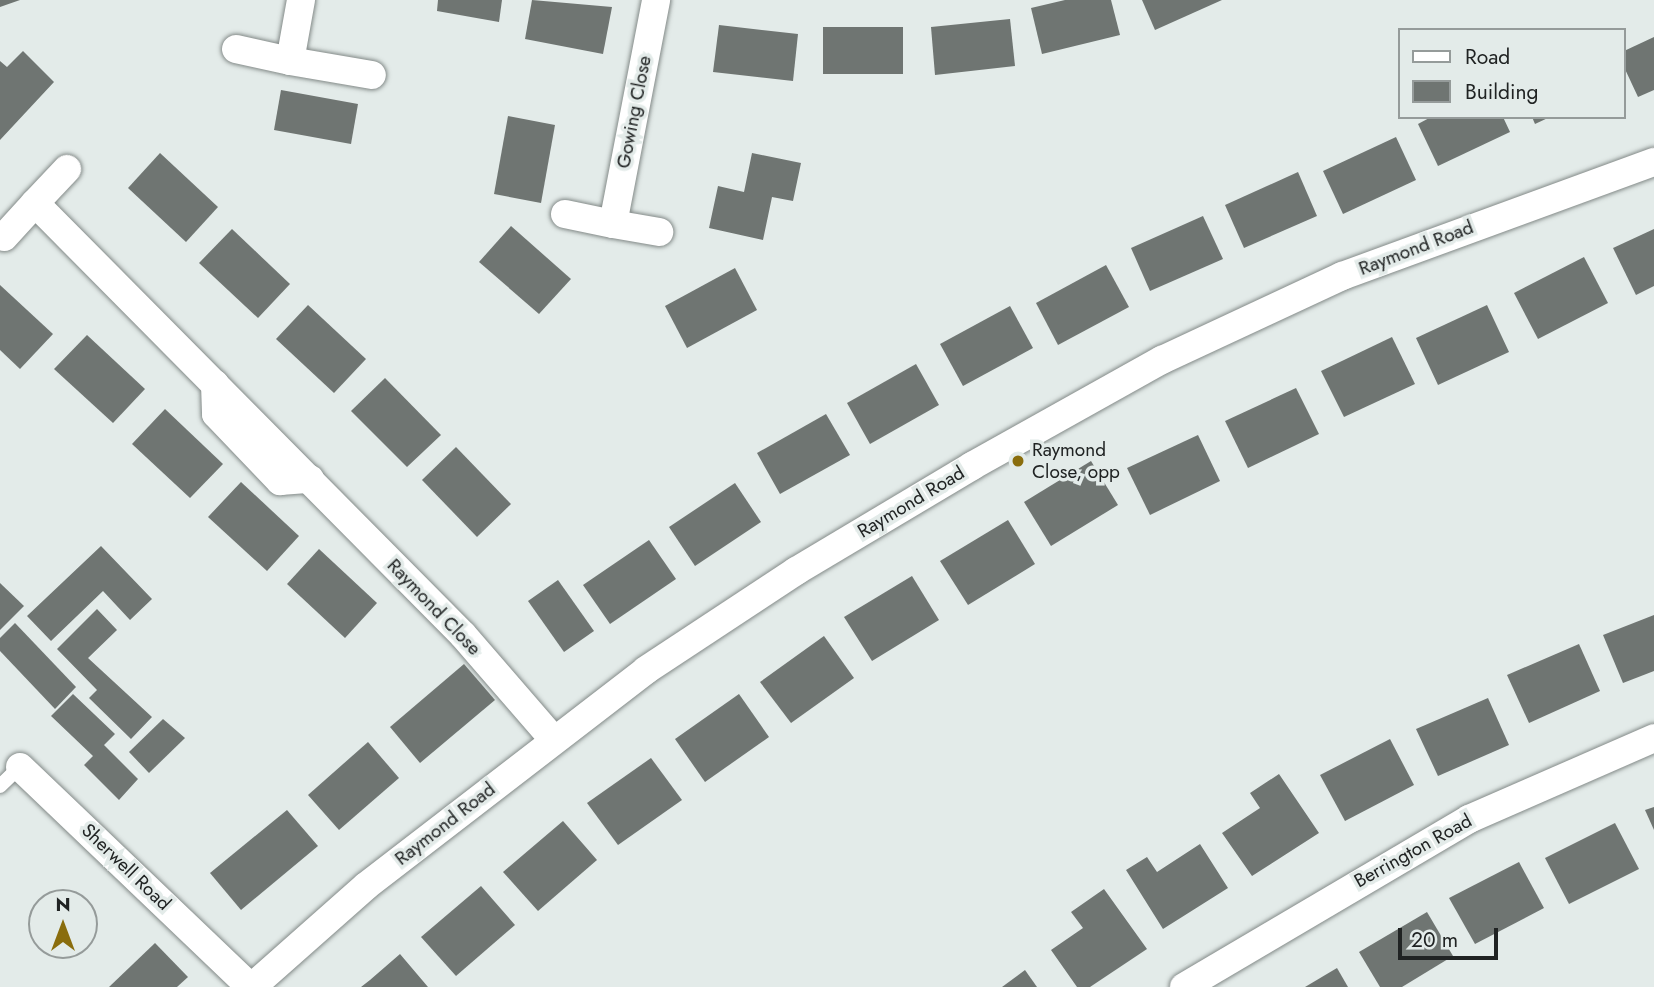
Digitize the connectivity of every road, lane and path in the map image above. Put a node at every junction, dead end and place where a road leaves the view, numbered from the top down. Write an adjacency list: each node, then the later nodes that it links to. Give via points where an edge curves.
1 (300, 0): 4 (street)
2 (656, 0): 10 (street, Gowing Close)
3 (236, 50): 4 (street)
4 (290, 61): 5 (street)
5 (372, 75)
6 (1654, 162): 14 (street, Raymond Road, via 1342,276 1162,360 796,571 646,670)
7 (67, 169): 8 (street)
8 (36, 203): 12 (street); 14 (street, Raymond Close, via 215,384 216,414 280,481 310,479 463,635)
9 (565, 214): 10 (street)
10 (613, 225): 11 (street)
11 (659, 232)
12 (4, 237)
13 (1654, 738): 17 (street, Berrington Road, via 1469,819)
14 (553, 740): 16 (street, Raymond Road, via 366,886)
15 (10, 776): 16 (street, Sherwell Road)
16 (251, 987)
17 (1184, 987)

